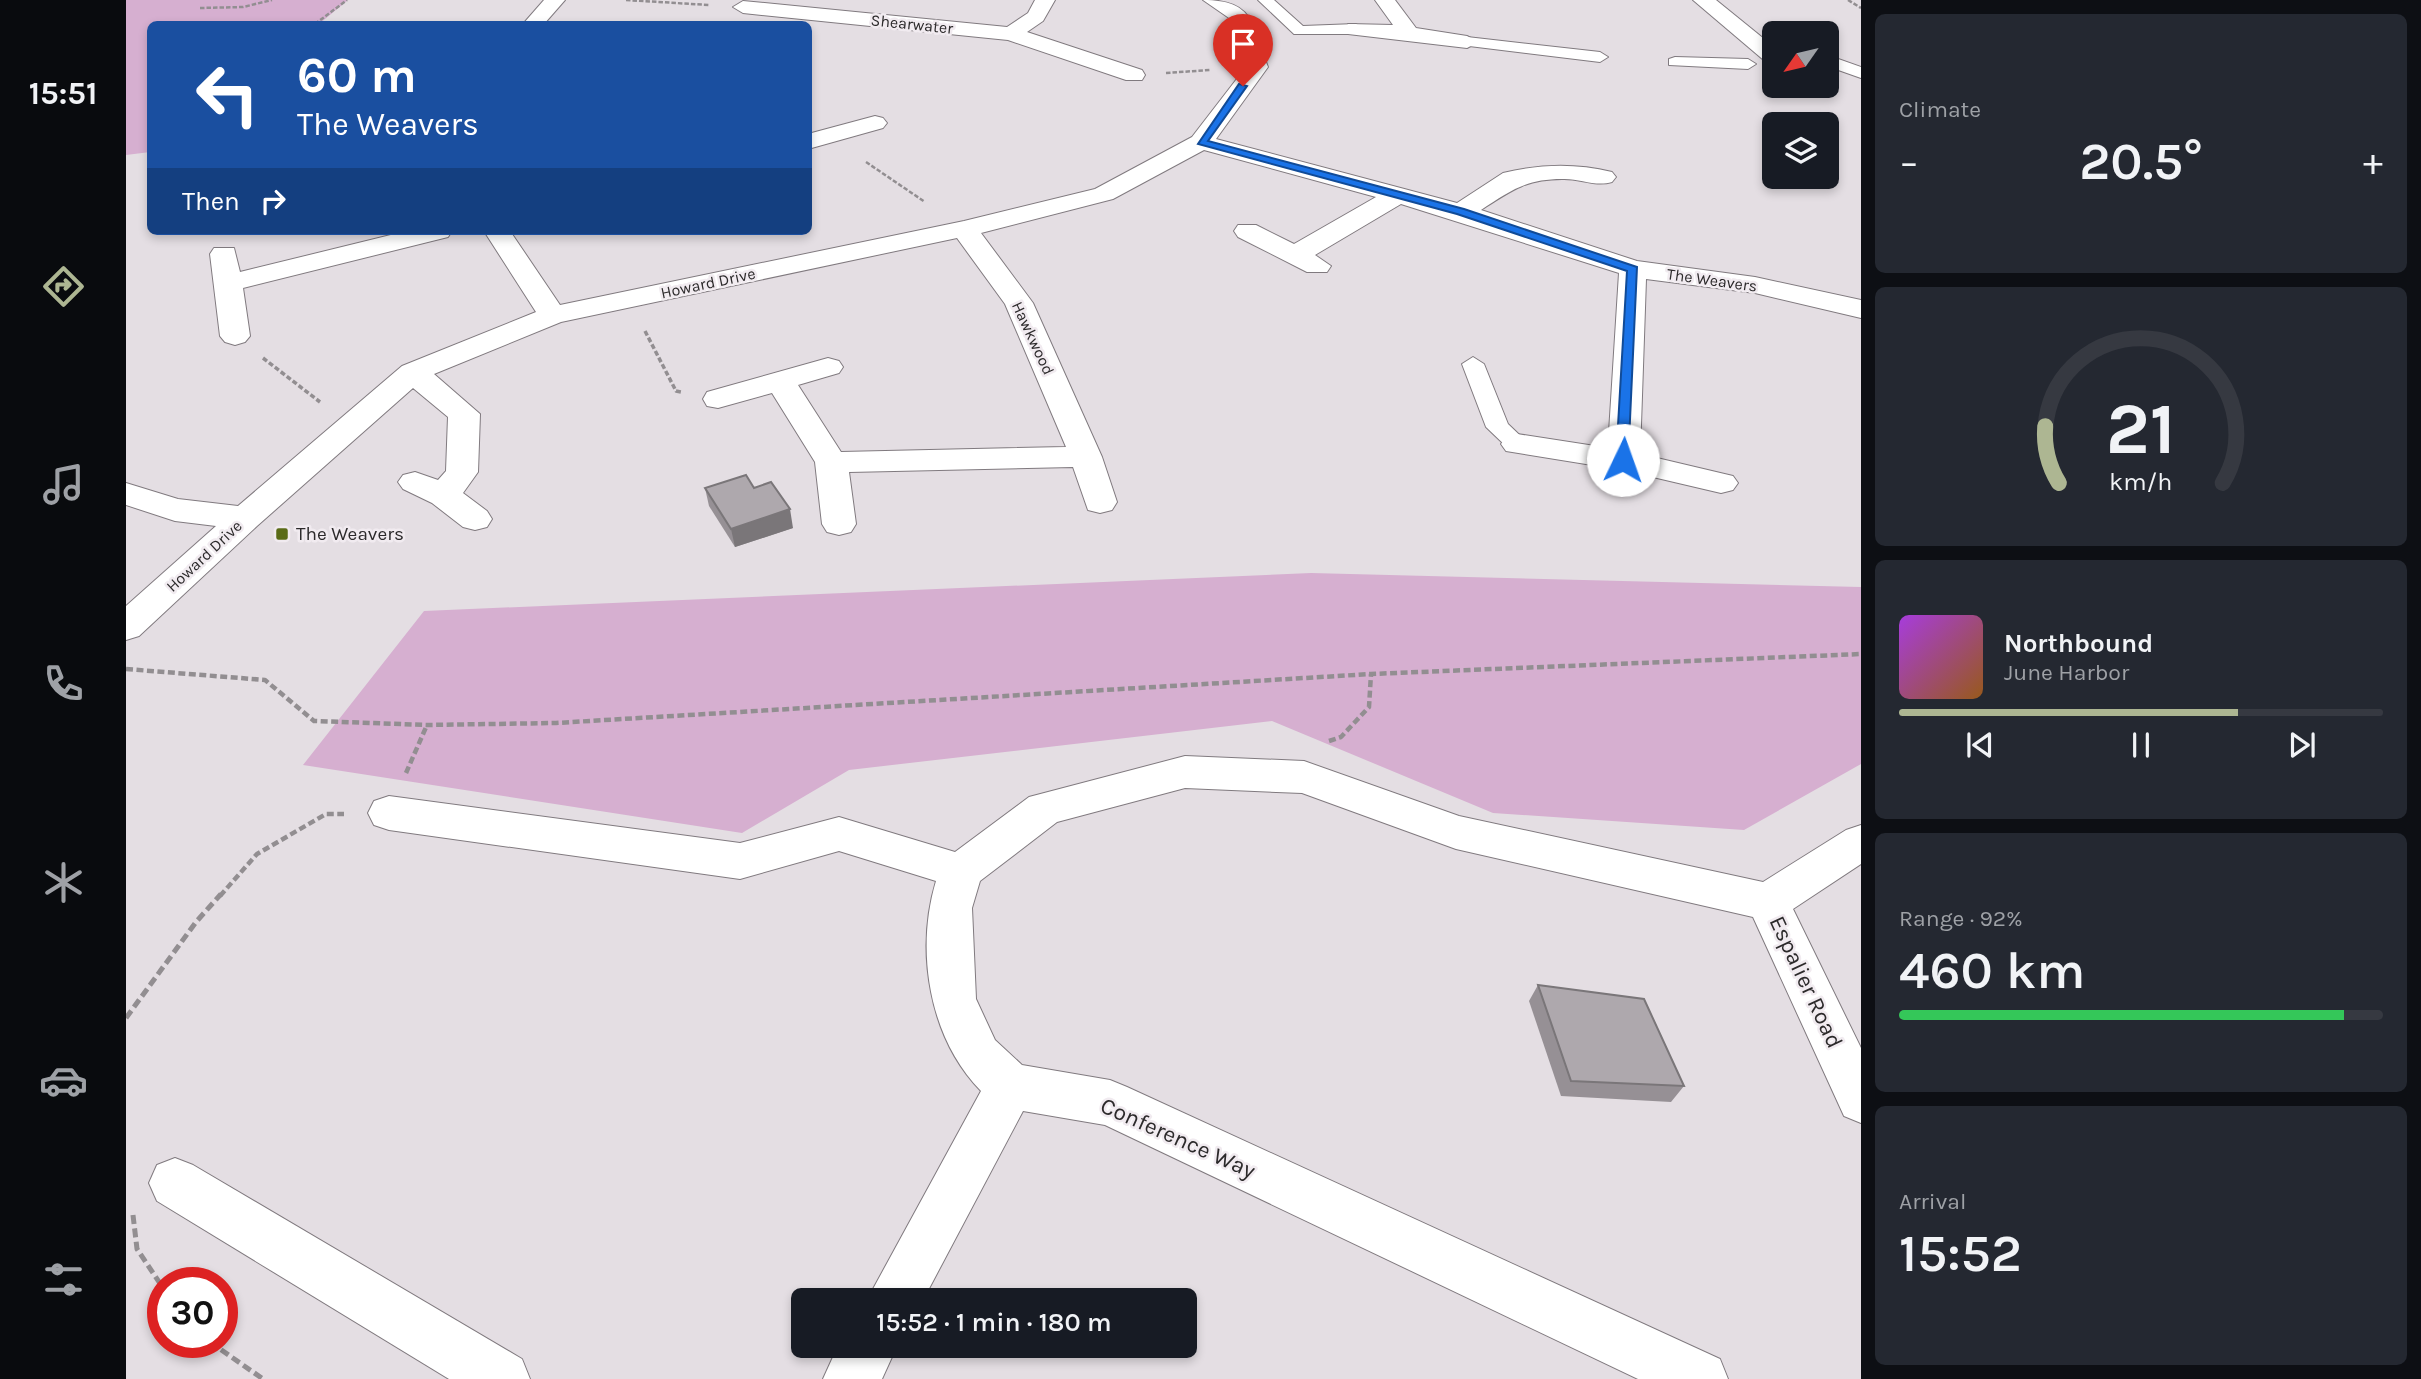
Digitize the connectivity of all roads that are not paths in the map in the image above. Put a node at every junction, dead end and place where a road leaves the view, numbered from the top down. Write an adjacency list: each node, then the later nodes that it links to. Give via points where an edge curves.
1 (555, 0): 9 (street)
2 (1045, 0): 12 (street, via 1036,17)
3 (1213, 0): 26 (street, Howard Drive, via 1238,15 1256,67)
4 (1265, 0): 10 (lane, via 1299,31)
5 (1385, 0): 11 (street)
6 (1703, 0): 14 (street)
7 (743, 7): 8 (street, Shearwater)
8 (808, 19): 12 (street, Shearwater)
9 (536, 21)
10 (1356, 29): 11 (street)
11 (1409, 33): 13 (street)
12 (1011, 34): 18 (street, Shearwater)
13 (1467, 42): 15 (lane)
14 (1762, 49)
15 (1600, 57)
16 (1762, 61): 19 (street)
17 (1675, 62): 19 (lane)
18 (1096, 64): 22 (street, Shearwater); 23 (street)
19 (1748, 64)
20 (1839, 65): 21 (lane)
21 (1861, 73)
22 (1134, 75)
23 (1073, 76)
24 (875, 123): 25 (street)
25 (818, 139): 27 (street)
26 (1201, 142): 29 (street, The Weavers); 31 (street, Howard Drive, via 1104,194)
27 (862, 159)
28 (1630, 171): 30 (street, via 1602,184 1563,170 1512,178)
29 (1398, 195): 30 (street, The Weavers); 32 (street, via 1306,260)
30 (1461, 212): 36 (street, The Weavers)
31 (964, 229): 39 (street, Howard Drive); 47 (street, Hawkwood, via 1019,303)
32 (1247, 231)
33 (423, 235): 37 (street)
34 (500, 235): 39 (street)
35 (224, 254): 37 (street)
36 (1633, 269): 38 (street, The Weavers, via 1755,285); 48 (street)
37 (227, 284): 40 (street)
38 (1861, 309)
39 (553, 315): 43 (street, Howard Drive)
40 (235, 336)
41 (1473, 364): 46 (lane, via 1498,427)
42 (828, 367): 44 (street)
43 (413, 372): 53 (street, Howard Drive); 54 (street, via 464,414 462,472 429,489)
44 (780, 381): 45 (street); 49 (street)
45 (718, 399)
46 (1517, 444): 48 (street)
47 (1086, 457): 49 (street); 52 (street, Hawkwood)
48 (1623, 460): 50 (street)
49 (831, 462): 55 (street)
50 (1721, 483)
51 (126, 494): 53 (street, via 175,510)
52 (1100, 502)
53 (245, 518): 56 (street, Howard Drive)
54 (475, 519)
55 (839, 524)
56 (126, 627)
57 (389, 813): 59 (street, via 740,861 839,834)
58 (1861, 842): 60 (street)
59 (961, 871): 60 (street, via 1044,809 1185,772 1304,777 1456,832); 61 (street, via 950,908 953,999 978,1055)
60 (1768, 902): 62 (street, Espalier Road)
61 (1010, 1086): 64 (street); 68 (street, Conference Way, via 1110,1103)
62 (1861, 1100)
63 (153, 1192): 66 (street)
64 (901, 1288)
65 (862, 1358): 67 (street)
66 (502, 1379)
67 (851, 1379)
68 (1700, 1379)

